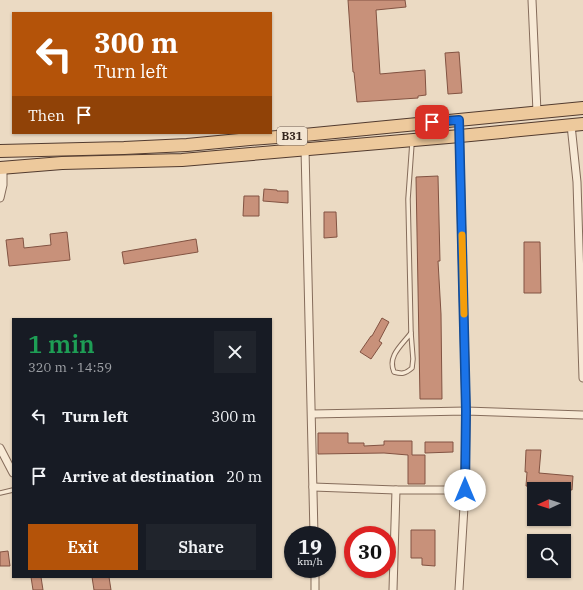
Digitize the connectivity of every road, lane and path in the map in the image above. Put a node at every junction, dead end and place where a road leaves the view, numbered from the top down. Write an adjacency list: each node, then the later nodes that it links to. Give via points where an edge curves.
1 (532, 0): 3 (street)
2 (583, 108): 3 (main road, B31)
3 (538, 112): 4 (main road, B31)
4 (459, 120): 7 (street); 8 (main road, B31)
5 (583, 124): 6 (main road, B31)
6 (571, 125): 7 (main road, B31); 14 (street)
7 (460, 136): 9 (main road, B31); 18 (street)
8 (273, 138): 11 (main road, B31, via 187,145); 12 (main road)
9 (412, 140): 10 (main road, B31); 16 (lane, via 408,199)
10 (305, 149): 12 (main road, B31); 19 (street)
11 (0, 151)
12 (274, 151): 13 (main road, B31, via 182,160)
13 (2, 168): 15 (street, via 3,185)
14 (580, 182): 17 (street)
15 (0, 198)
16 (412, 333): 16 (lane, via 412,368 406,373 394,372 391,365 392,357)
17 (583, 378)
18 (466, 411): 19 (street); 20 (street); 26 (street)
19 (312, 414): 23 (street)
20 (583, 415)
21 (0, 448): 22 (street)
22 (12, 471)
23 (313, 488): 25 (street); 28 (street)
24 (12, 490): 27 (lane)
25 (396, 490): 26 (street); 31 (street)
26 (465, 490): 32 (street)
27 (0, 493)
28 (314, 526)
29 (315, 578): 30 (street)
30 (315, 590)
31 (393, 590)
32 (458, 590)

